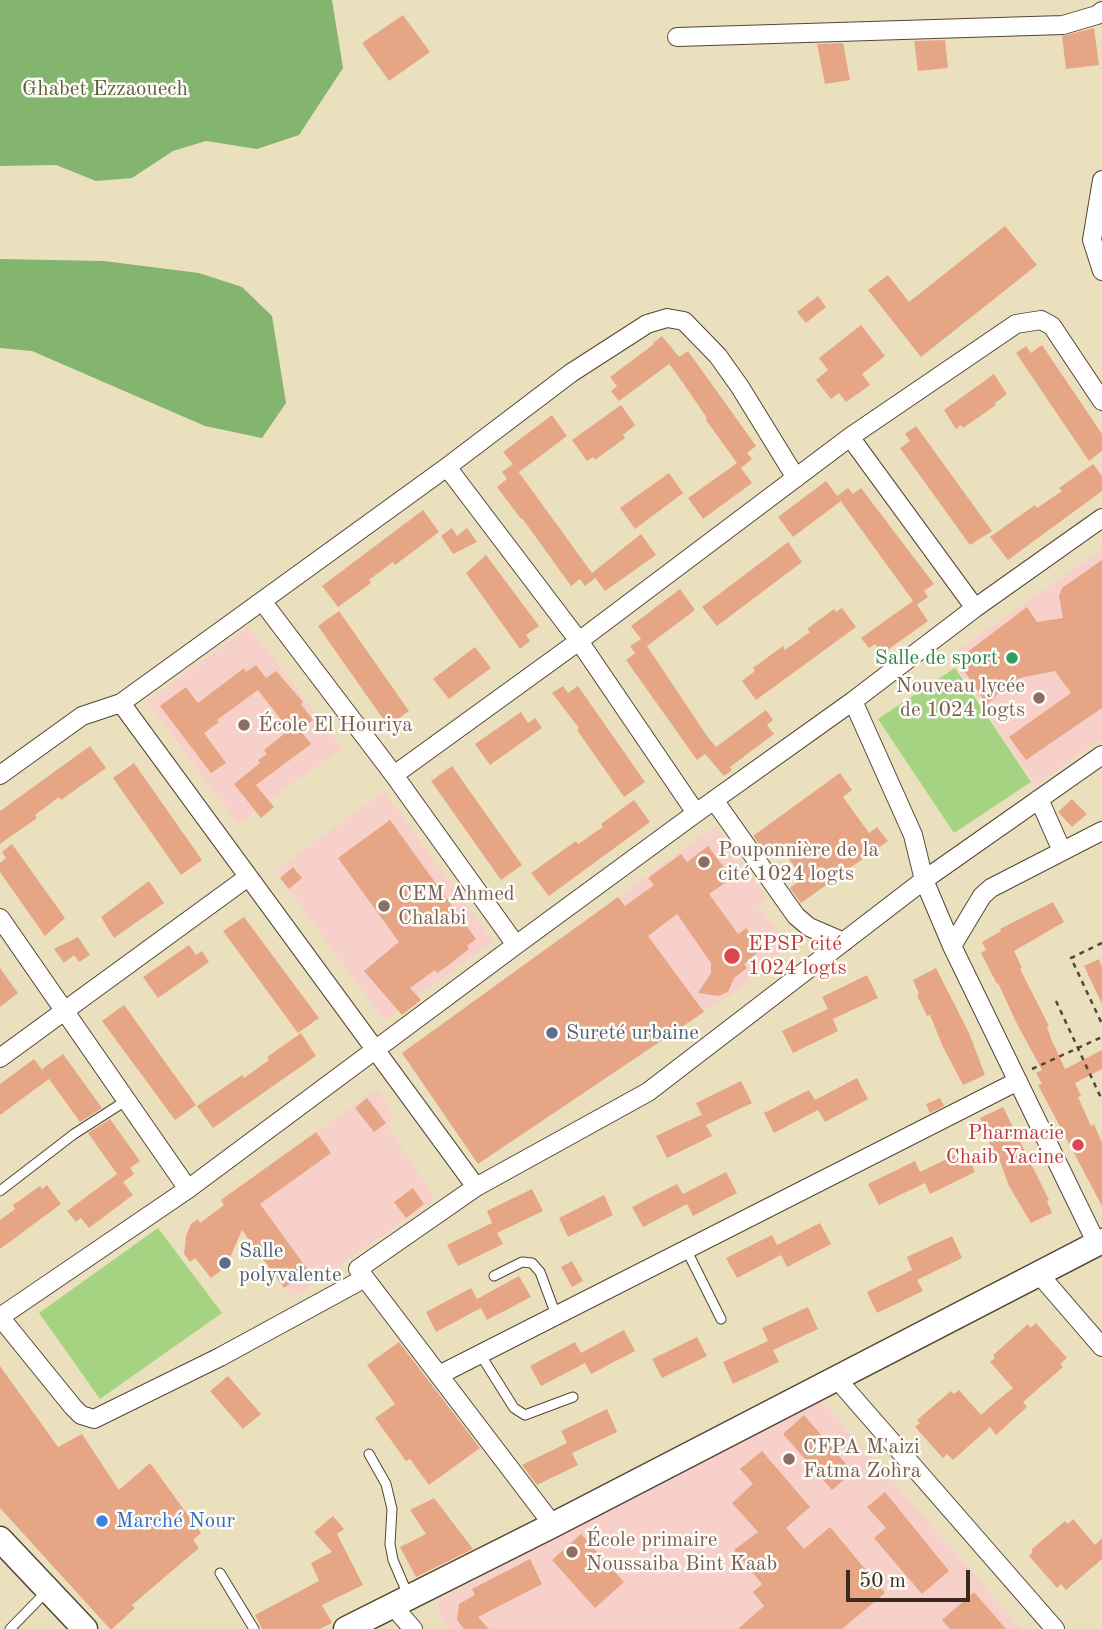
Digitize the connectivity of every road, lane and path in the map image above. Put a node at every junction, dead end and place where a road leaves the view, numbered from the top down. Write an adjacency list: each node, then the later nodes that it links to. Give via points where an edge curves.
1 (1102, 10): 2 (street, via 1063,25)
2 (677, 37)
3 (1102, 180): 4 (street, via 1092,240)
4 (1102, 271)
5 (1102, 401): 6 (street, via 1052,326 1030,320 999,334)
6 (850, 437): 8 (street); 11 (street)
7 (447, 467): 8 (street, via 571,373 647,324 667,318 684,321 718,356); 10 (street); 12 (street)
8 (796, 478): 12 (street)
9 (1102, 519): 11 (street)
10 (262, 601): 14 (street); 17 (street)
11 (975, 608): 13 (street)
12 (579, 641): 17 (street); 20 (street)
13 (853, 701): 19 (street); 24 (street, via 913,835)
14 (121, 703): 16 (street, via 82,716); 23 (street)
15 (1102, 755): 18 (street)
16 (0, 775)
17 (394, 775): 28 (street)
18 (1039, 799): 22 (street); 24 (street)
19 (714, 800): 20 (street); 26 (street, via 796,916)
20 (695, 813): 28 (street)
21 (1102, 831): 22 (street)
22 (1062, 851): 29 (street, via 991,888)
23 (248, 877): 31 (street); 35 (street)
24 (924, 880): 26 (street); 29 (street)
25 (0, 918): 31 (street)
26 (844, 942): 40 (street, via 648,1093)
27 (1102, 943): 32 (path, via 1071,958)
28 (516, 945): 35 (street)
29 (952, 946): 37 (street)
30 (1056, 1001): 34 (path)
31 (65, 1011): 36 (street); 38 (street)
32 (1102, 1024)
33 (1102, 1037): 34 (path)
34 (1078, 1048): 37 (path); 39 (path)
35 (375, 1052): 40 (street); 41 (street)
36 (0, 1058)
37 (1017, 1079): 43 (street); 44 (street)
38 (127, 1100): 41 (street); 42 (lane)
39 (1102, 1100)
40 (476, 1187): 47 (street, via 358,1269)
41 (188, 1189): 49 (street)
42 (0, 1191)
43 (1099, 1242): 45 (street)
44 (686, 1249): 48 (street); 50 (lane)
45 (1038, 1273): 51 (street); 54 (street)
46 (494, 1276): 48 (lane, via 522,1262 531,1263 540,1272)
47 (365, 1278): 49 (street, via 93,1419 73,1407); 53 (street)
48 (556, 1315): 52 (street)
49 (0, 1317)
50 (721, 1319)
51 (1102, 1347)
52 (480, 1354): 53 (street); 55 (lane, via 514,1408 525,1415)
53 (439, 1375): 57 (street)
54 (837, 1379): 57 (street); 67 (street)
55 (573, 1397)
56 (369, 1454): 61 (lane, via 386,1484 392,1509 390,1544)
57 (553, 1525): 61 (street)
58 (0, 1539): 60 (street)
59 (220, 1573): 64 (lane)
60 (48, 1590): 62 (street); 63 (lane)
61 (400, 1601): 65 (street); 66 (street)
62 (73, 1625)
63 (10, 1629)
64 (254, 1629)
65 (346, 1629)
66 (413, 1629)
67 (1055, 1629)

